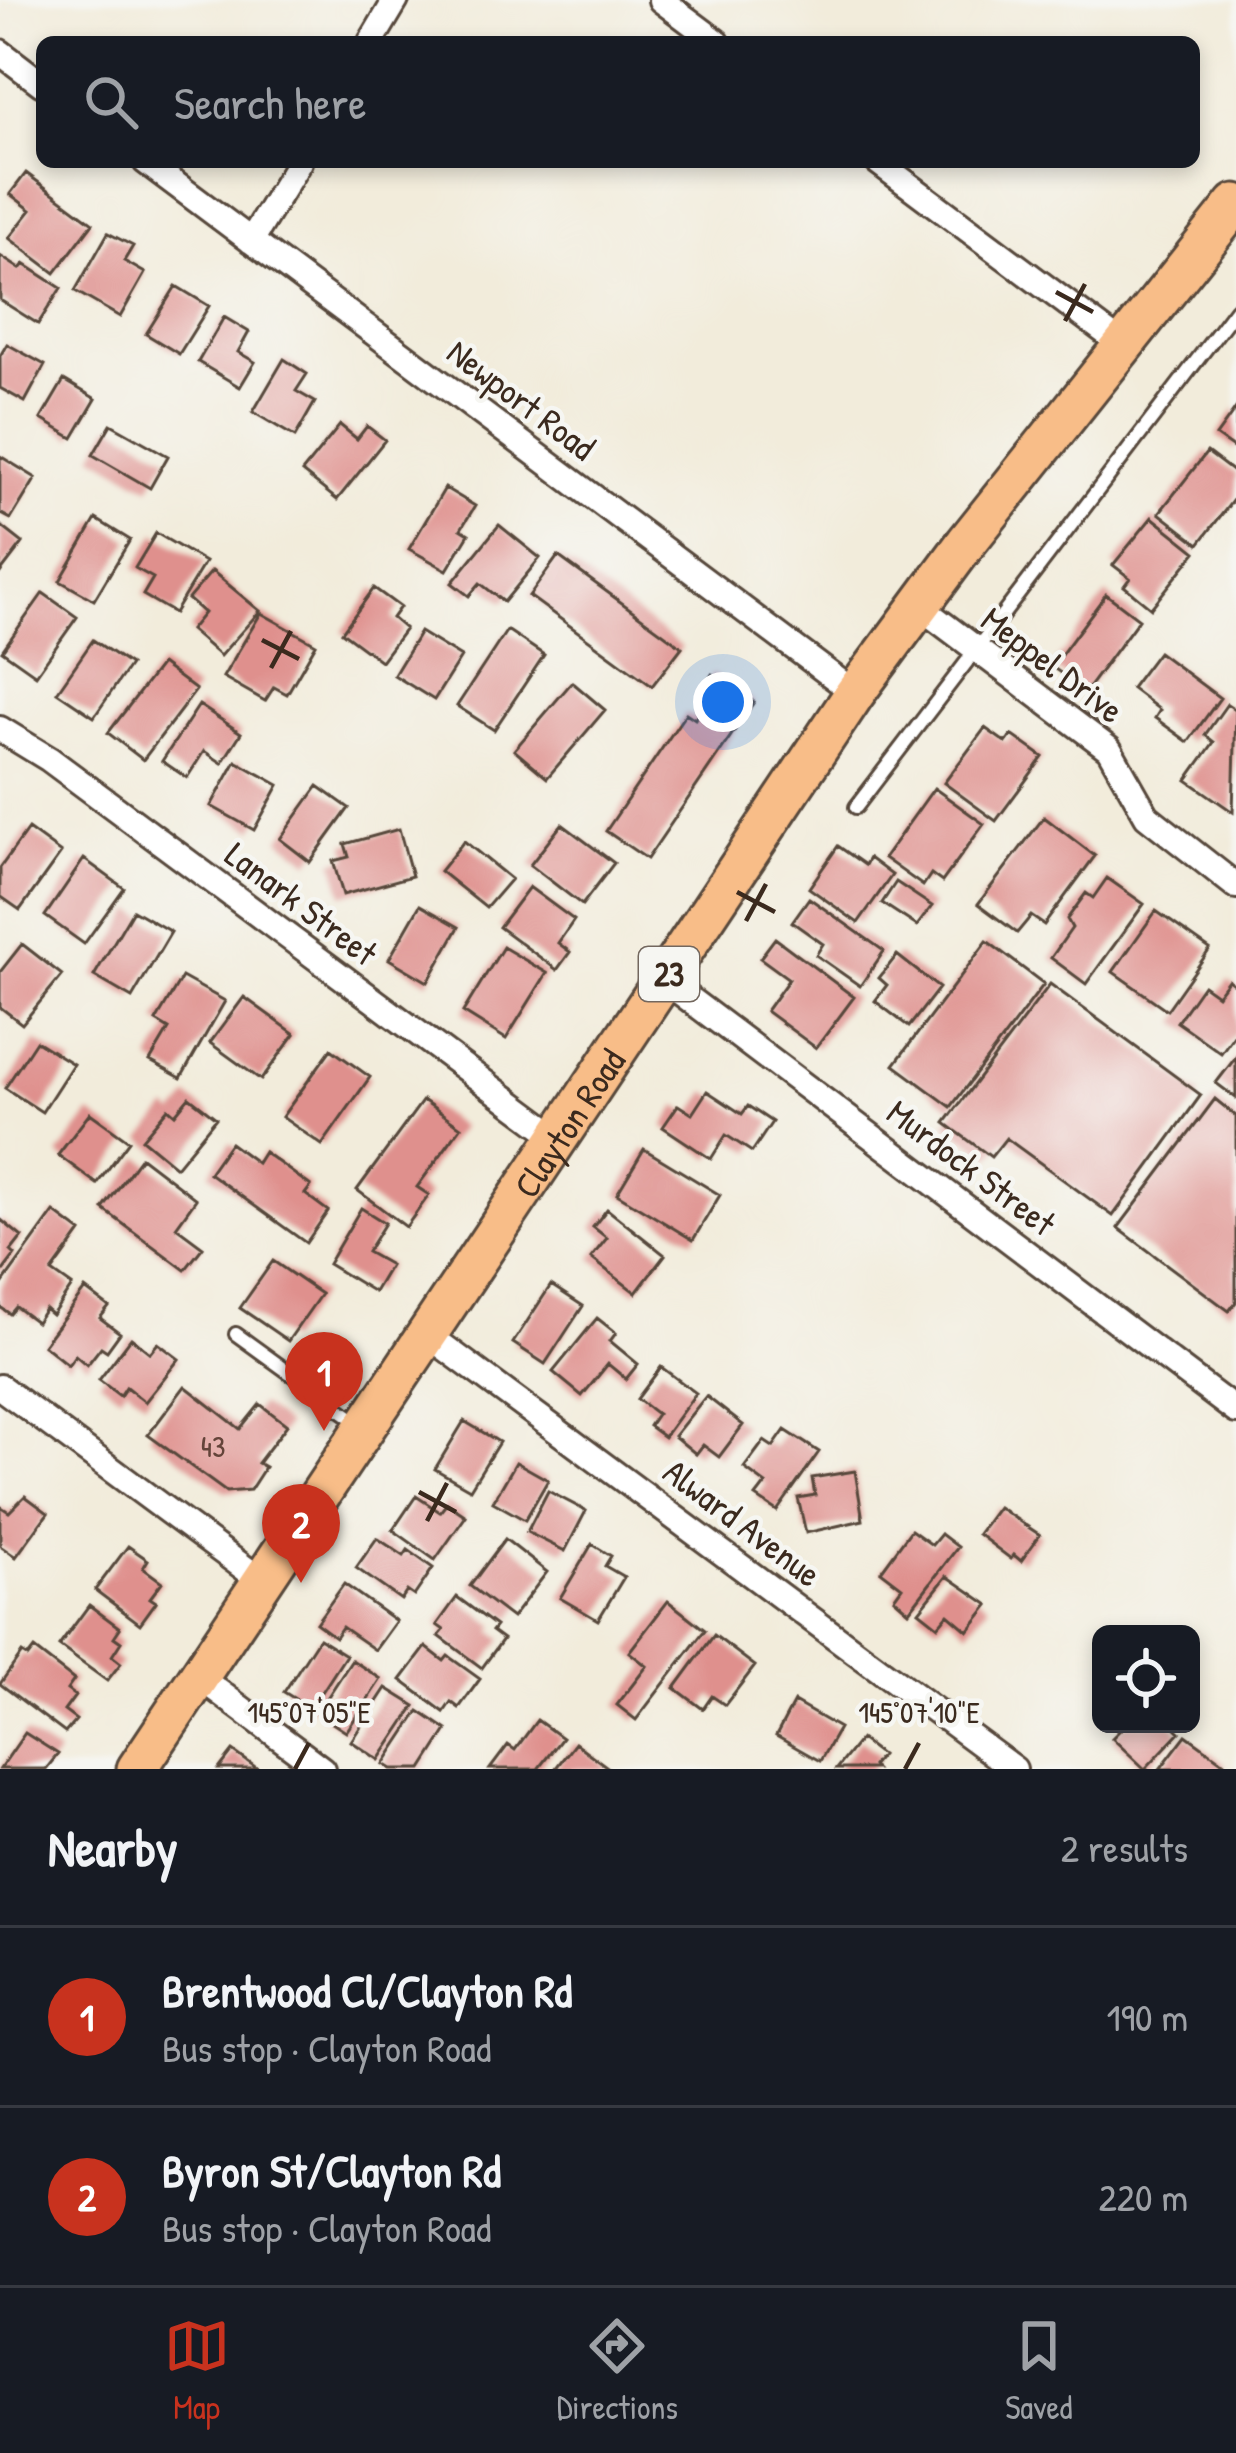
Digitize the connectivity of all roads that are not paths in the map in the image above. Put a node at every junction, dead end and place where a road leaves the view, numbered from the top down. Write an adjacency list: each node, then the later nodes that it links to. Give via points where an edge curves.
1 (396, 0): 3 (street)
2 (662, 0): 4 (street)
3 (374, 36)
4 (709, 36)
5 (0, 52): 6 (street)
6 (36, 79)
7 (154, 168): 11 (street, Newport Road)
8 (294, 168): 11 (street)
9 (886, 168): 13 (street)
10 (1236, 204): 13 (main road, Clayton Road / 23)
11 (251, 241): 16 (street, Newport Road)
12 (1236, 309): 15 (lane)
13 (1124, 346): 14 (main road, Clayton Road / 23)
14 (919, 606): 15 (street, Meppel Drive); 16 (main road, Clayton Road / 23)
15 (975, 650): 18 (lane); 19 (street, Meppel Drive, via 1108,749 1147,816)
16 (855, 693): 20 (main road, Clayton Road / 23)
17 (0, 729): 21 (street, Lanark Street)
18 (856, 807)
19 (1236, 886)
20 (664, 980): 21 (main road, Clayton Road / 23); 25 (street, Murdock Street)
21 (559, 1138): 23 (main road, Clayton Road / 23)
22 (236, 1334): 26 (lane)
23 (428, 1335): 26 (main road, Clayton Road / 23); 31 (street, Alward Avenue)
24 (0, 1387): 27 (street)
25 (1236, 1411)
26 (365, 1427): 27 (main road, Clayton Road / 23)
27 (262, 1581): 28 (main road, Clayton Road / 23)
28 (199, 1677): 29 (main road, Clayton Road / 23); 30 (street)
29 (137, 1769)
30 (322, 1769)
31 (1014, 1769)

